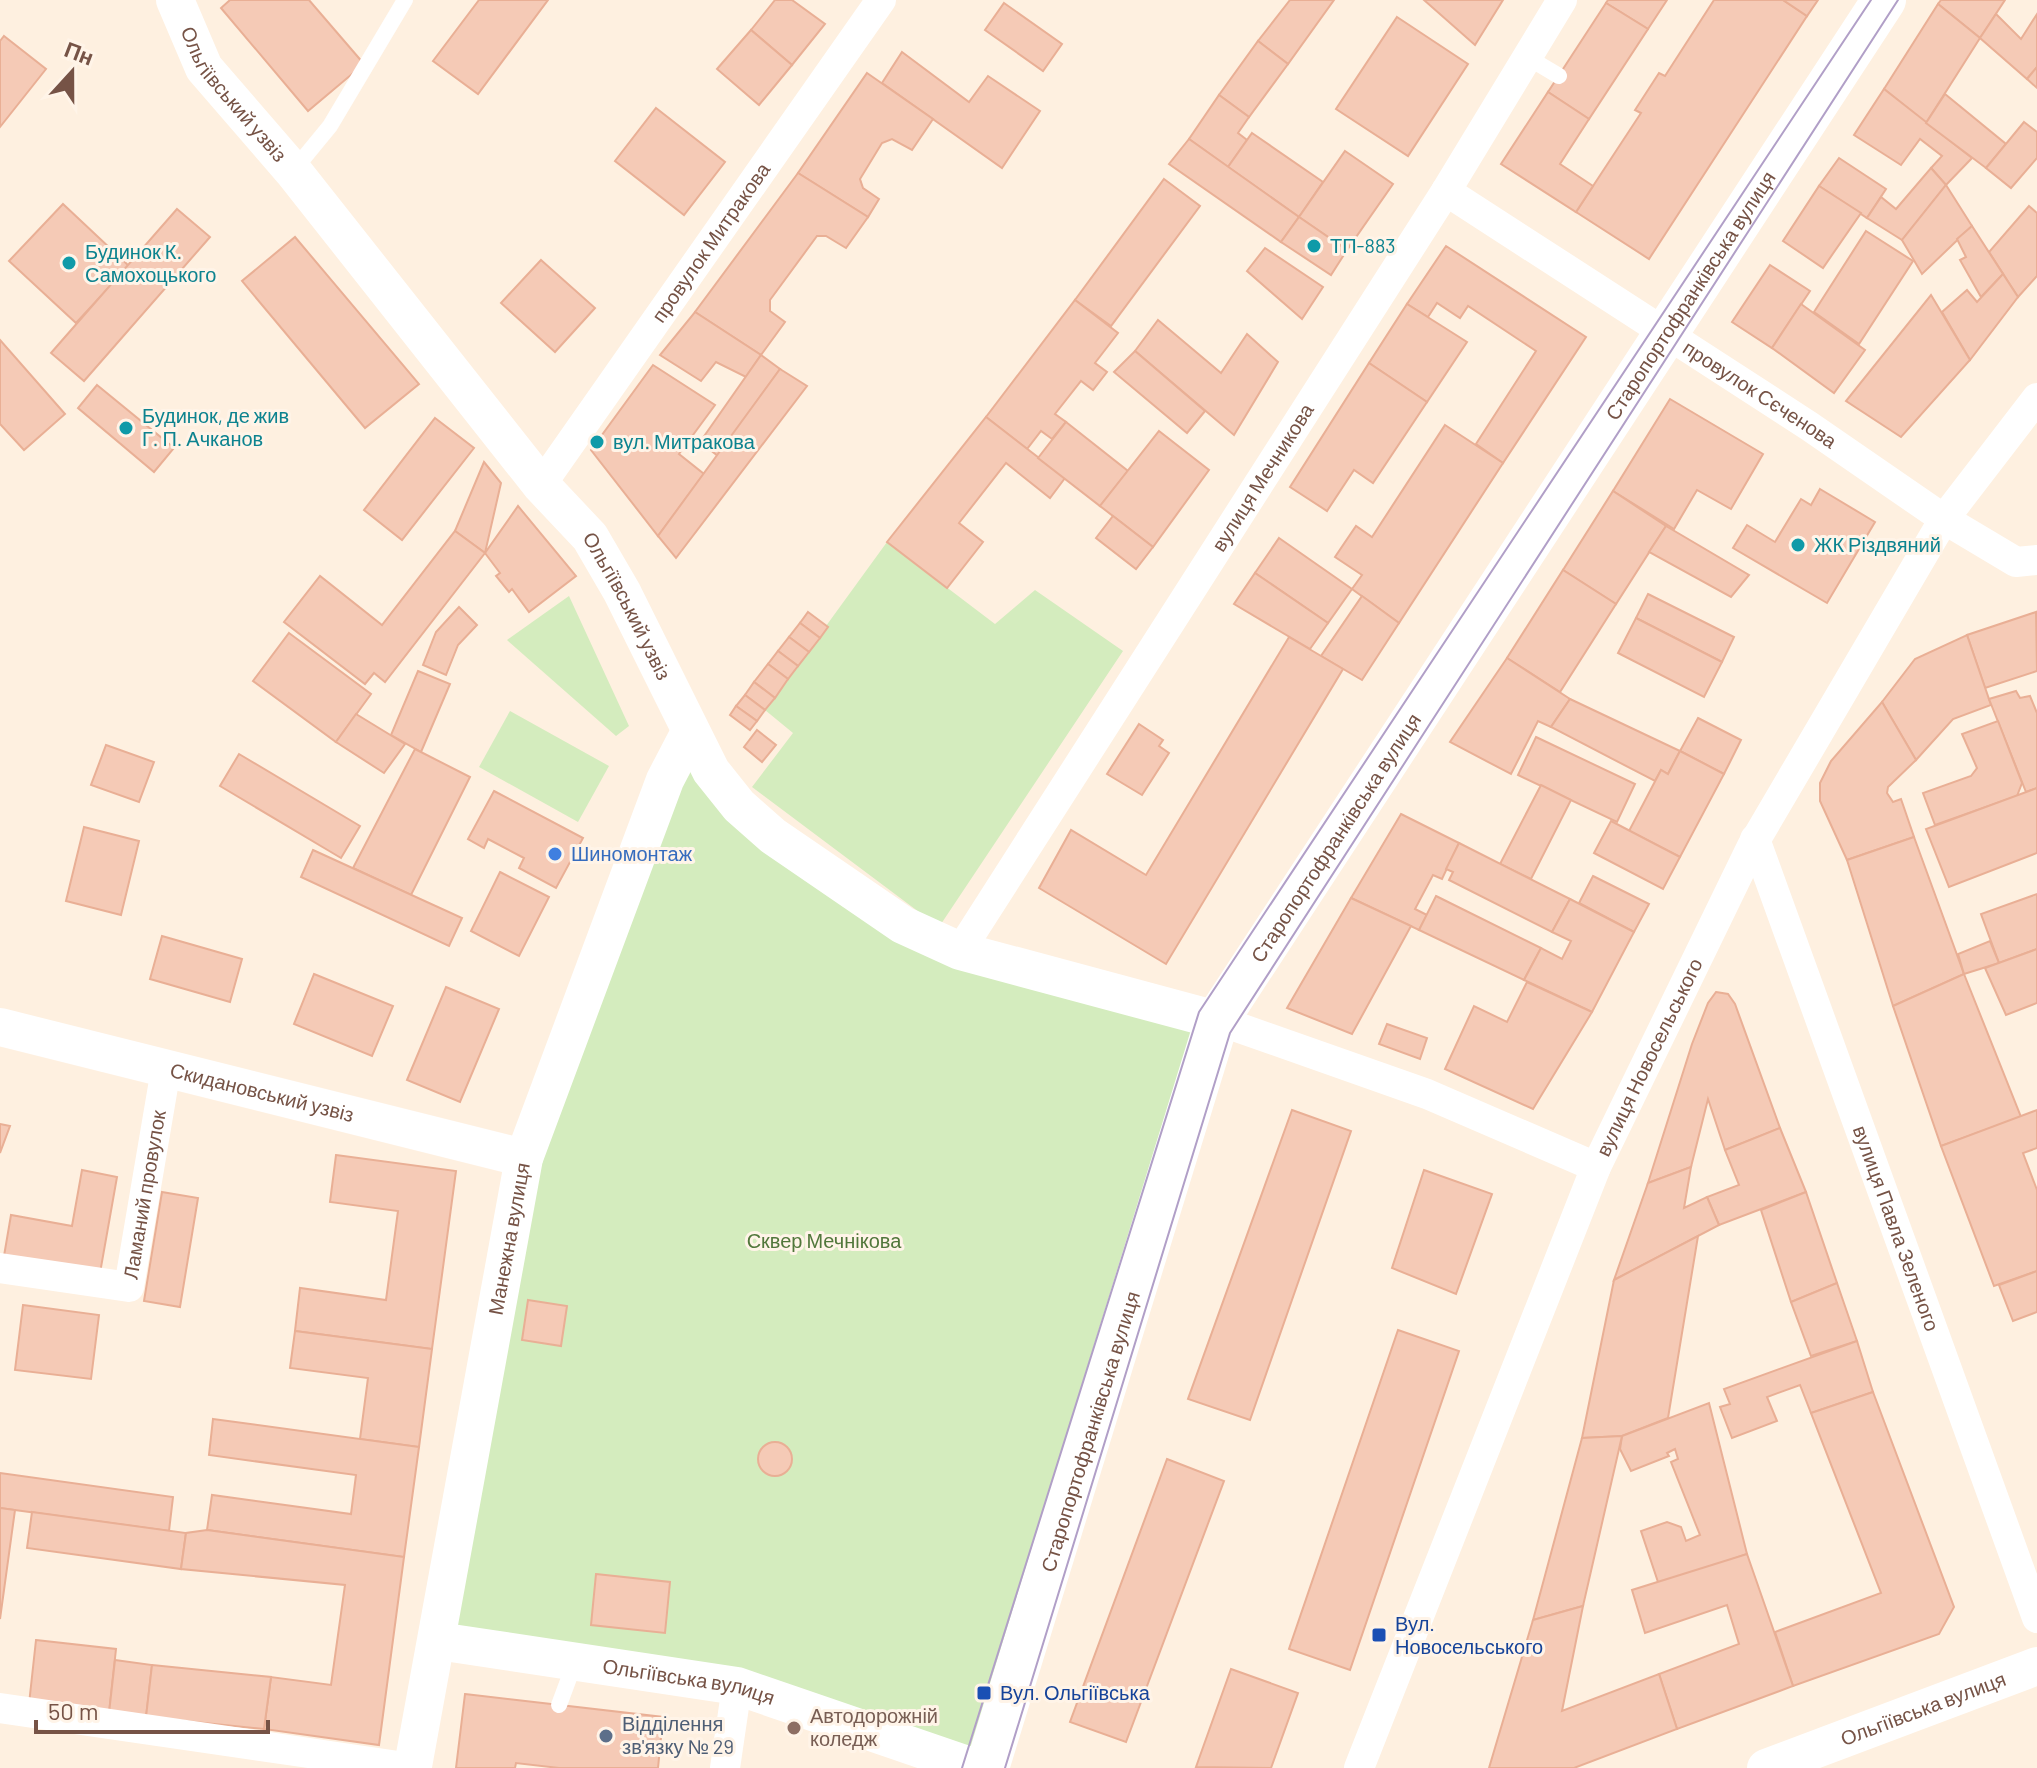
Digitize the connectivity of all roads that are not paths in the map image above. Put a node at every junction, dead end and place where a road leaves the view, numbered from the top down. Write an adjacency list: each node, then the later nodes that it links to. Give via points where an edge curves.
1 (175, 0): 8 (street, Ольгіївський узвіз, via 204,68)
2 (405, 0): 8 (lane, via 330,126)
3 (881, 0): 12 (street, провулок Митракова)
4 (1562, 0): 6 (street, вулиця Мечникова)
5 (1884, 0): 10 (main road, Старопортофранківська вулиця)
6 (1527, 57): 7 (lane); 9 (street, вулиця Мечникова)
7 (1559, 76)
8 (293, 171): 12 (street, Ольгіївський узвіз)
9 (1446, 191): 10 (street, провулок Сєченова); 17 (street, вулиця Мечникова)
10 (1666, 333): 13 (street, провулок Сєченова); 18 (main road, Старопортофранківська вулиця)
11 (2037, 398): 13 (street, вулиця Новосельського)
12 (541, 485): 15 (street, Ольгіївський узвіз, via 590,537)
13 (1944, 519): 14 (street, провулок Сєченова, via 2016,562); 16 (street, вулиця Новосельського)
14 (2037, 560)
15 (690, 732): 17 (street, Ольгіївський узвіз, via 724,790 773,836 903,925); 21 (street, Манежна вулиця, via 665,780)
16 (1755, 839): 22 (street, вулиця Новосельського); 24 (street, вулиця Павла Зеленого)
17 (960, 951): 18 (street, Ольгіївський узвіз)
18 (1217, 1020): 22 (street, via 1427,1094); 34 (main road, Старопортофранківська вулиця)
19 (0, 1027): 20 (street, Скидановський узвіз)
20 (166, 1069): 21 (street, Скидановський узвіз); 23 (street, Ламаний провулок, via 129,1287)
21 (524, 1158): 25 (street, Манежна вулиця)
22 (1596, 1167): 35 (street, вулиця Новосельського)
23 (0, 1268)
24 (2037, 1618)
25 (438, 1641): 26 (street, Ольгіївська вулиця); 31 (street, Манежна вулиця)
26 (575, 1662): 28 (street, Ольгіївська вулиця); 29 (lane)
27 (2037, 1666): 36 (street, Ольгіївська вулиця)
28 (737, 1686): 32 (street); 33 (street, Ольгіївська вулиця)
29 (559, 1705)
30 (0, 1708): 31 (street)
31 (412, 1767)
32 (725, 1768)
33 (976, 1768)
34 (987, 1768)
35 (1359, 1768)
36 (1766, 1768)

